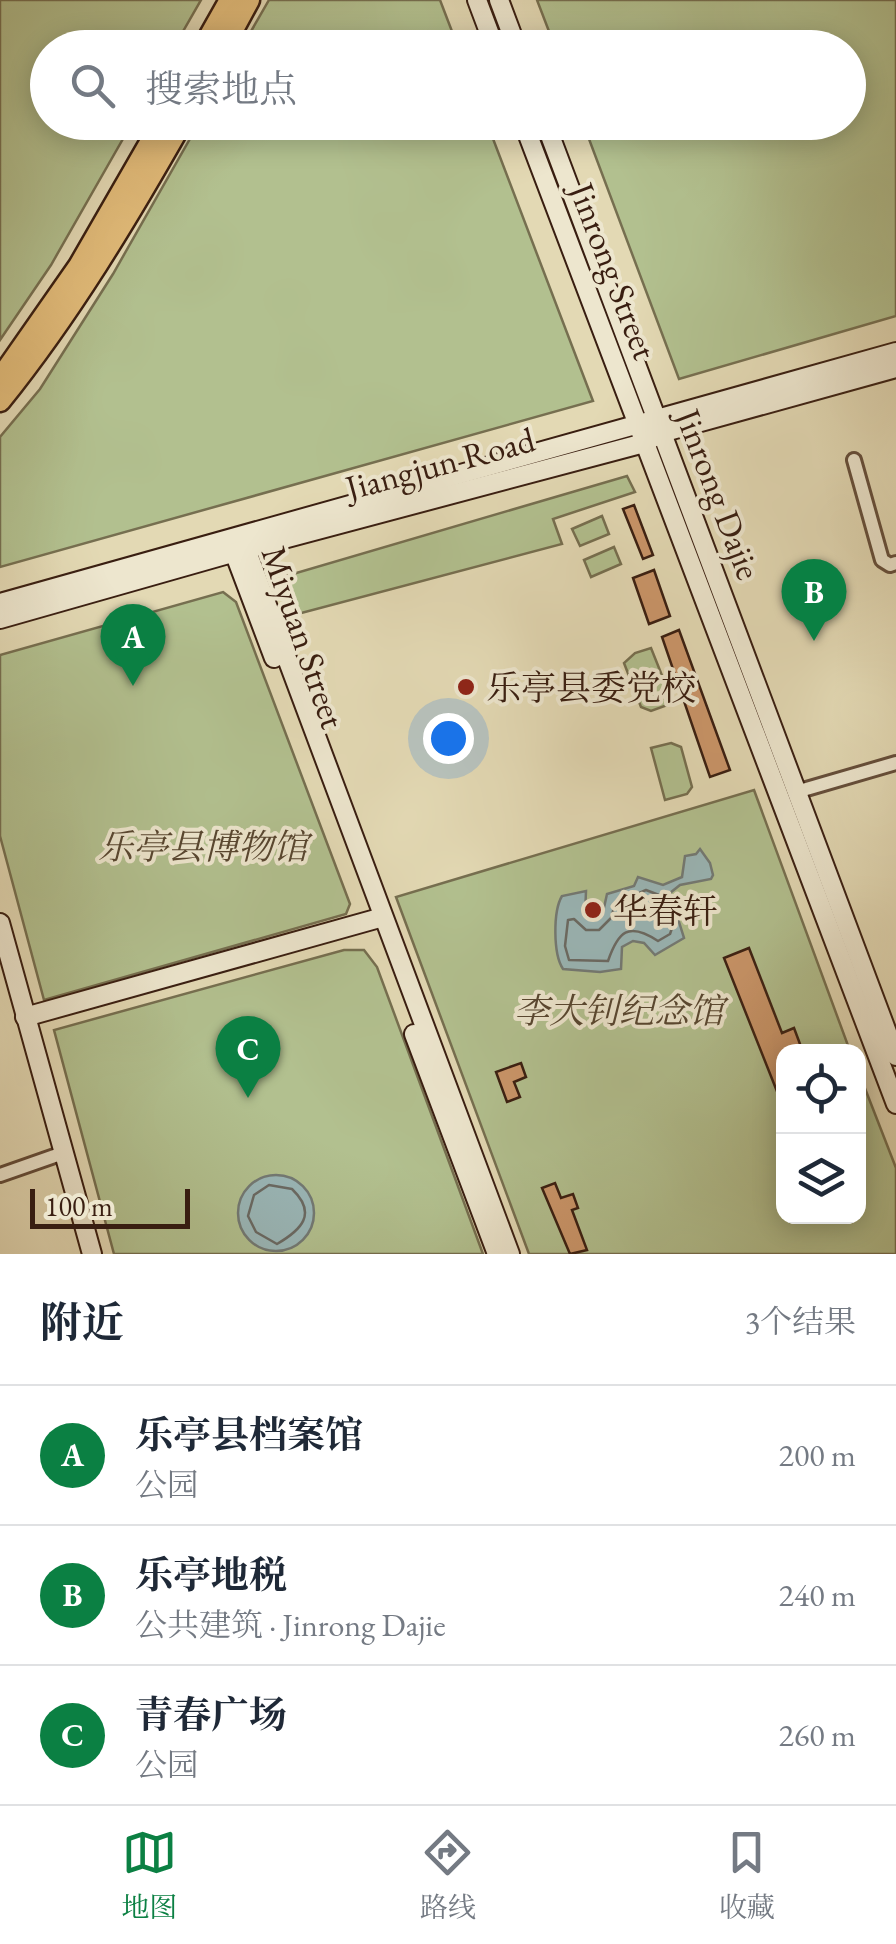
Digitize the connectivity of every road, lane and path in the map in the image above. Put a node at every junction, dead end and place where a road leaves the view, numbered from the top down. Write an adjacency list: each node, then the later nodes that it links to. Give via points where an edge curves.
1 (230, 0): 5 (main road)
2 (249, 0): 6 (main road)
3 (477, 0): 7 (main road)
4 (499, 0): 8 (main road)
5 (214, 30)
6 (233, 30)
7 (488, 30)
8 (510, 30)
9 (152, 140): 15 (main road, via 79,266)
10 (171, 140): 16 (main road, via 79,292)
11 (530, 140): 17 (main road, Jinrong Street)
12 (551, 140): 17 (main road, Jinrong Dajie)
13 (896, 352): 17 (main road, Jiangjun Road)
14 (896, 368): 17 (main road, Jiangjun Road)
15 (0, 379)
16 (0, 401)
17 (650, 430): 19 (main road, Jiangjun Road); 24 (main road, Jinrong Dajie); 29 (main road, Jinrong Dajie)
18 (854, 460): 20 (street, via 882,560)
19 (239, 546): 21 (main road, Jiangjun Road); 22 (main road, Jiangjun Road); 25 (main road, Miyuan Street)
20 (896, 563)
21 (0, 603)
22 (0, 618)
23 (896, 763): 24 (street)
24 (796, 792): 28 (main road, Jinrong Dajie)
25 (378, 918): 27 (main road); 33 (main road, Miyuan Street); 34 (main road, Miyuan Street)
26 (0, 922): 27 (main road)
27 (25, 1017): 30 (main road)
28 (896, 1056)
29 (896, 1104)
30 (63, 1153): 31 (street); 32 (main road)
31 (0, 1174)
32 (92, 1254)
33 (497, 1254)
34 (510, 1254)

